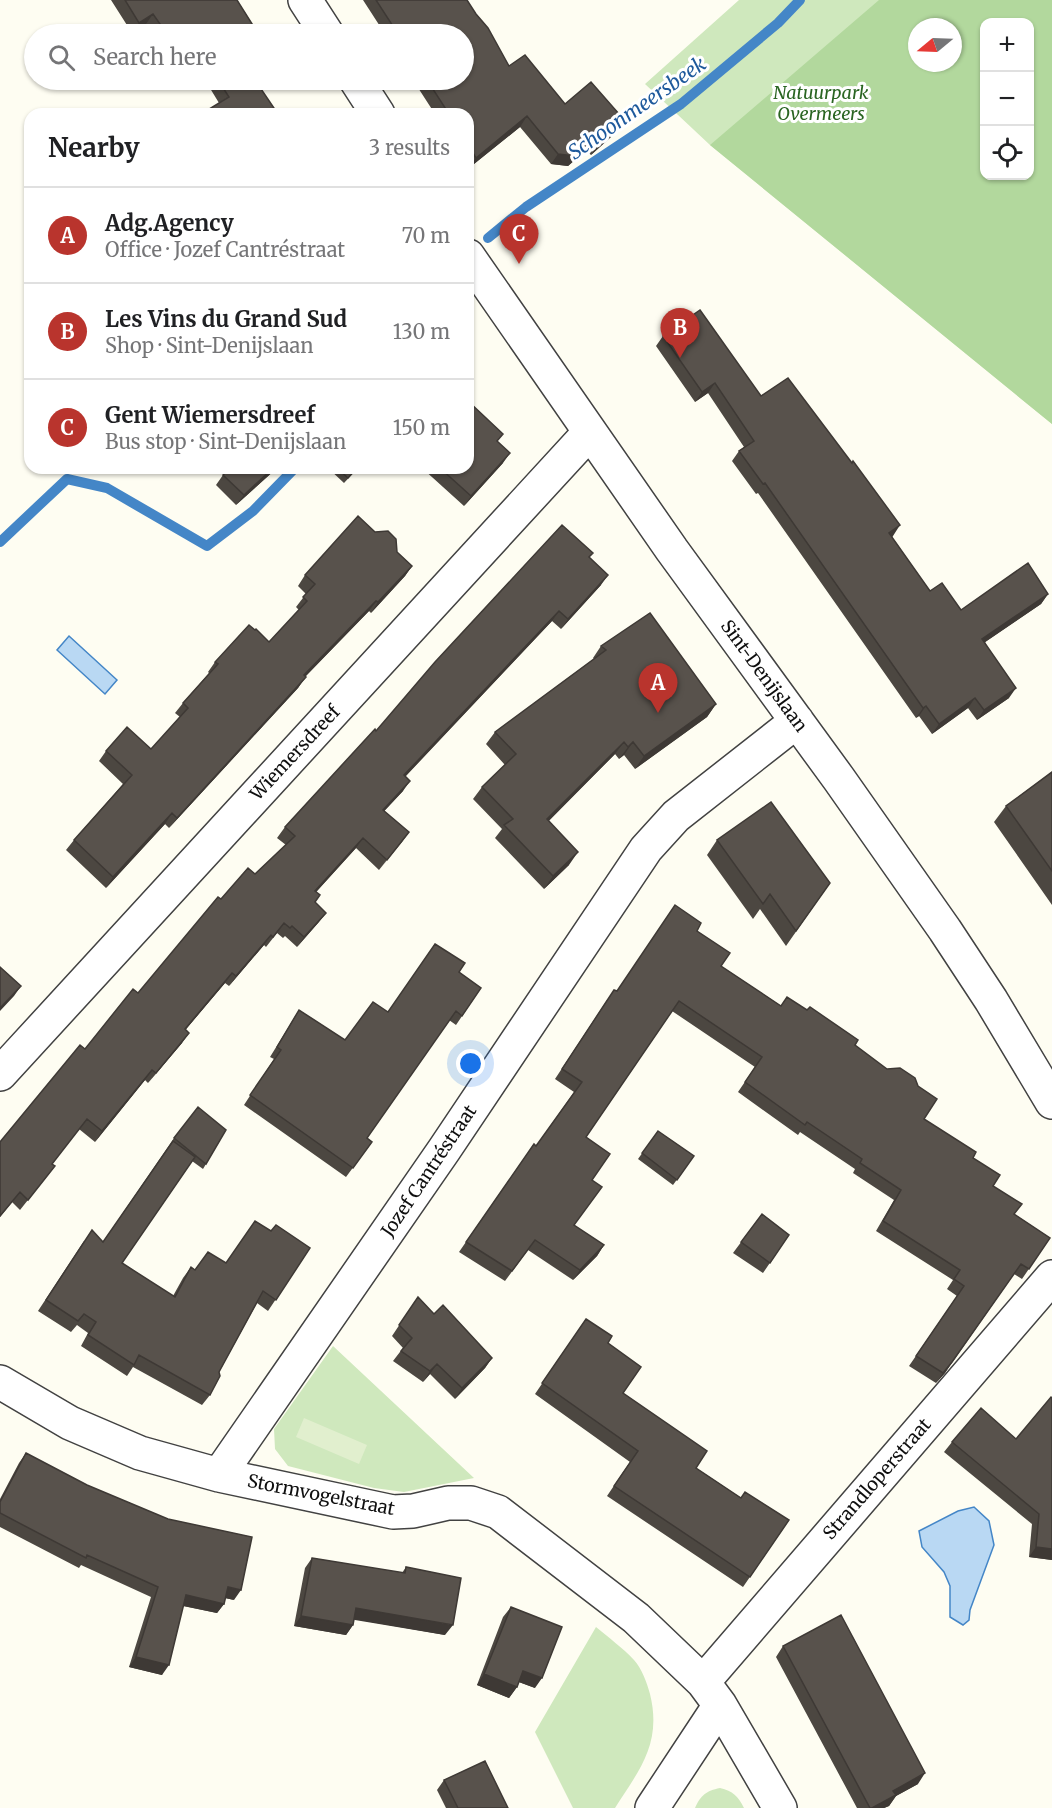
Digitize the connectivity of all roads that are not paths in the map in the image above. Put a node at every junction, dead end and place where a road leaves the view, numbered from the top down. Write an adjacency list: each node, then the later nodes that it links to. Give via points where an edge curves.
1 (305, 0): 2 (street)
2 (321, 24)
3 (362, 90): 4 (street)
4 (374, 108)
5 (474, 265): 6 (street, Sint-Denijslaan)
6 (590, 432): 7 (street, Sint-Denijslaan); 8 (street, Wiemersdreef)
7 (797, 722): 9 (street, Sint-Denijslaan, via 945,930); 12 (street, Jozef Cantréstraat, via 676,816 646,849)
8 (0, 1074)
9 (1052, 1102)
10 (1052, 1276): 13 (street, Strandloperstraat)
11 (0, 1382): 12 (street, Stormvogelstraat, via 70,1423 140,1453)
12 (219, 1475): 13 (street, Stormvogelstraat, via 393,1512 448,1503 471,1503 498,1512 636,1618)
13 (711, 1694): 14 (street, Strandloperstraat); 15 (street, Stormvogelstraat)
14 (652, 1808)
15 (780, 1808)

